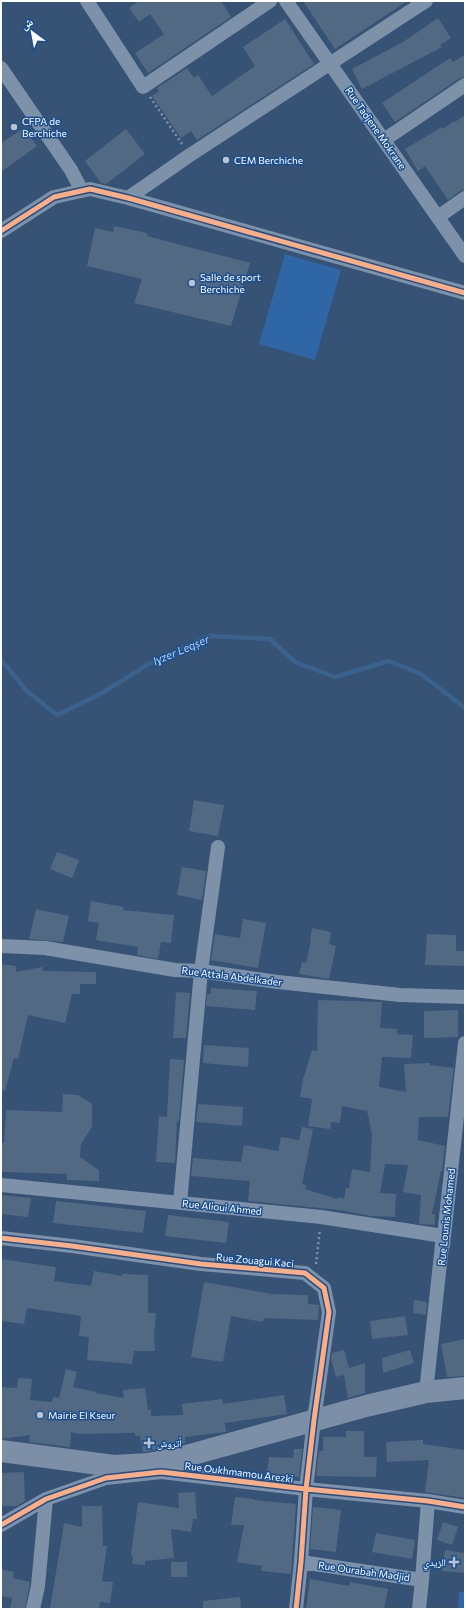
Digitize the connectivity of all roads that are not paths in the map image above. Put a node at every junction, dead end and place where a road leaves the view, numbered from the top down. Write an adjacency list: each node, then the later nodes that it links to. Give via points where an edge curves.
1 (87, 1): 2 (street, via 143,87)
2 (270, 1)
3 (286, 1): 5 (street, Rue Tadjene Mokrane)
4 (426, 1): 5 (street)
5 (331, 63): 8 (street, Rue Tadjene Mokrane); 10 (street)
6 (1, 68): 9 (street, via 71,170)
7 (465, 85): 8 (street)
8 (384, 140): 12 (street, Rue Tadjene Mokrane)
9 (82, 191): 10 (street, via 90,189); 13 (street, via 54,197)
10 (128, 198): 15 (street)
11 (465, 198): 12 (street)
12 (438, 217): 14 (street, Rue Tadjene Mokrane)
13 (1, 231)
14 (465, 256)
15 (465, 293)
16 (218, 847): 18 (street)
17 (1, 946): 18 (street, Rue Attala Abdelkader, via 45,948 175,970)
18 (201, 971): 19 (street, Rue Attala Abdelkader, via 400,995); 22 (street)
19 (465, 997)
20 (465, 1043): 25 (street, Rue Lounis Mohamed)
21 (1, 1185): 22 (street, Rue Alioui Ahmed)
22 (180, 1203): 25 (street, Rue Alioui Ahmed, via 321,1217 443,1236)
23 (1, 1238): 26 (street, Rue Zouagui Kaci, via 201,1264 305,1273 324,1288 329,1312)
24 (465, 1388): 25 (main road)
25 (426, 1392): 26 (main road)
26 (314, 1420): 27 (main road, via 179,1458 148,1464 114,1466); 28 (street, Rue Zouagui Kaci)
27 (1, 1451)
28 (306, 1489): 29 (street, Rue Oukhmamou Arezki, via 161,1472 106,1478); 30 (street, Rue Oukhmamou Arezki); 33 (street, Rue Zouagui Kaci)
29 (46, 1499): 32 (street, Rue Oukhmamou Arezki); 35 (street, via 38,1586)
30 (428, 1501): 31 (street, Rue Oukhmamou Arezki); 34 (street)
31 (465, 1507)
32 (1, 1525)
33 (301, 1562): 34 (street, Rue Ourabah Madjid); 36 (street, Rue Zouagui Kaci)
34 (422, 1580): 37 (street, Rue Ourabah Madjid)
35 (33, 1609)
36 (296, 1609)
37 (419, 1609)

